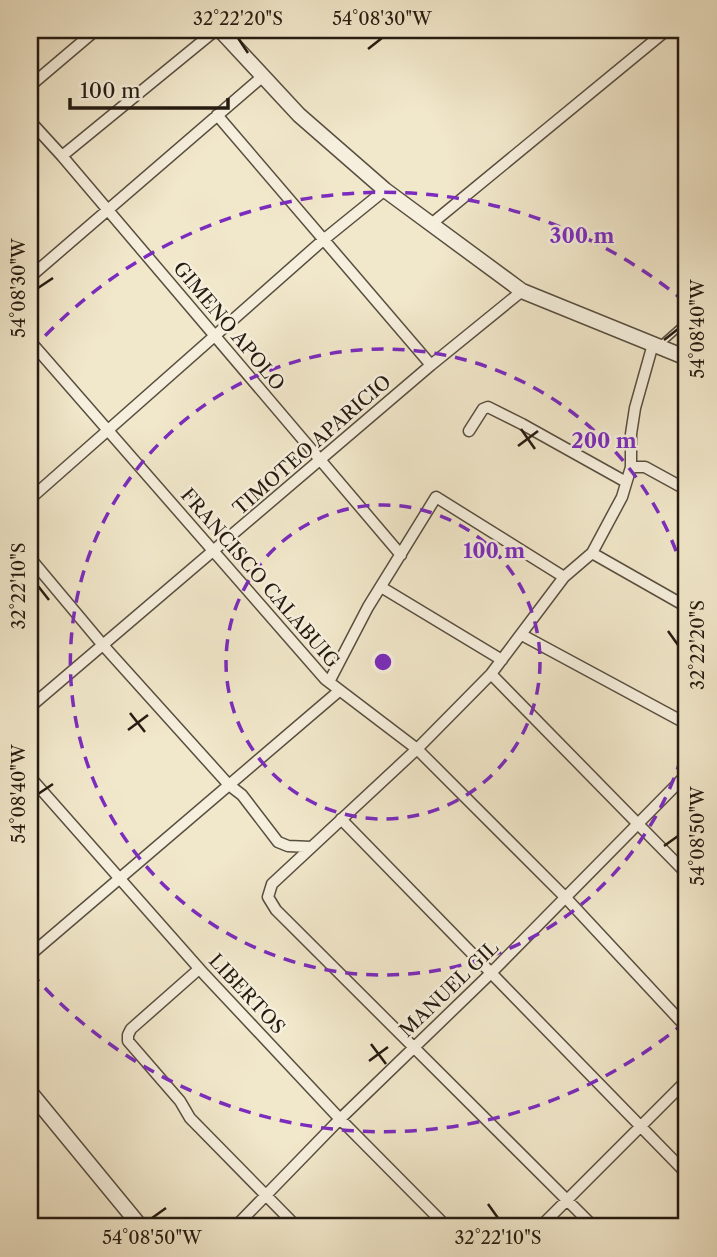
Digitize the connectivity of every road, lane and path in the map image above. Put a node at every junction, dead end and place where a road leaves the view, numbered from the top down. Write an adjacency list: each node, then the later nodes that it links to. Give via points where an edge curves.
1 (96, 30): 5 (street)
2 (218, 30): 4 (street); 8 (street)
3 (667, 30): 11 (street)
4 (262, 77): 6 (street); 9 (street)
5 (30, 86)
6 (217, 115): 10 (street); 12 (street)
7 (30, 121): 8 (street, GIMENO APOLO)
8 (62, 156): 10 (street, GIMENO APOLO)
9 (385, 190): 11 (street); 12 (street)
10 (106, 209): 13 (street); 16 (street, GIMENO APOLO)
11 (430, 225): 14 (street)
12 (322, 241): 16 (street); 20 (street)
13 (30, 277)
14 (522, 291): 18 (street); 20 (street, TIMOTEO APARICIO)
15 (687, 321): 18 (lane)
16 (215, 336): 21 (street); 23 (street, GIMENO APOLO)
17 (30, 341): 21 (street, FRANCISCO CALABUIG)
18 (656, 345): 19 (street); 24 (street, via 635,408)
19 (687, 358)
20 (430, 366): 23 (street, TIMOTEO APARICIO)
21 (106, 431): 27 (street); 28 (street, FRANCISCO CALABUIG)
22 (469, 432): 25 (street, via 488,407)
23 (321, 461): 28 (street, TIMOTEO APARICIO); 30 (street, GIMENO APOLO)
24 (631, 467): 25 (street); 26 (street, via 645,467)
25 (626, 482): 29 (street)
26 (687, 490)
27 (30, 499)
28 (214, 552): 36 (street, TIMOTEO APARICIO); 39 (street, FRANCISCO CALABUIG)
29 (592, 553): 32 (street); 34 (street)
30 (401, 555): 32 (street, via 436,497); 33 (street)
31 (30, 558): 36 (street)
32 (564, 577): 35 (street)
33 (381, 587): 37 (street); 39 (street)
34 (687, 607)
35 (522, 635): 37 (street); 42 (street)
36 (102, 644): 41 (street, TIMOTEO APARICIO); 46 (street)
37 (502, 660): 38 (street)
38 (491, 674): 43 (street); 48 (street)
39 (329, 682): 40 (street, FRANCISCO CALABUIG)
40 (339, 691): 43 (street, FRANCISCO CALABUIG); 46 (street)
41 (30, 707)
42 (687, 724)
43 (417, 749): 47 (street); 52 (street, FRANCISCO CALABUIG)
44 (687, 774): 48 (street, MANUEL GIL)
45 (30, 777): 51 (street, LIBERTOS)
46 (229, 785): 49 (street, via 278,842); 51 (street)
47 (341, 819): 49 (street); 55 (street)
48 (639, 823): 50 (street); 52 (street, MANUEL GIL)
49 (311, 847): 57 (street, via 272,884 268,897)
50 (687, 874)
51 (120, 878): 53 (street); 54 (street, LIBERTOS)
52 (566, 898): 55 (street, MANUEL GIL); 56 (street, FRANCISCO CALABUIG)
53 (30, 955)
54 (199, 969): 60 (street, LIBERTOS); 63 (street, via 131,1029 128,1041 190,1118)
55 (491, 972): 57 (street, MANUEL GIL); 61 (street)
56 (687, 1028)
57 (413, 1048): 60 (street, MANUEL GIL); 64 (street)
58 (687, 1080): 61 (street)
59 (30, 1092): 65 (street)
60 (340, 1119): 63 (street, MANUEL GIL); 68 (street, LIBERTOS)
61 (642, 1126): 62 (street); 64 (street)
62 (687, 1174)
63 (267, 1196): 66 (street, MANUEL GIL); 67 (street)
64 (568, 1201): 69 (street); 70 (street)
65 (141, 1227)
66 (235, 1227)
67 (297, 1227)
68 (447, 1227)
69 (540, 1227)
70 (594, 1227)

